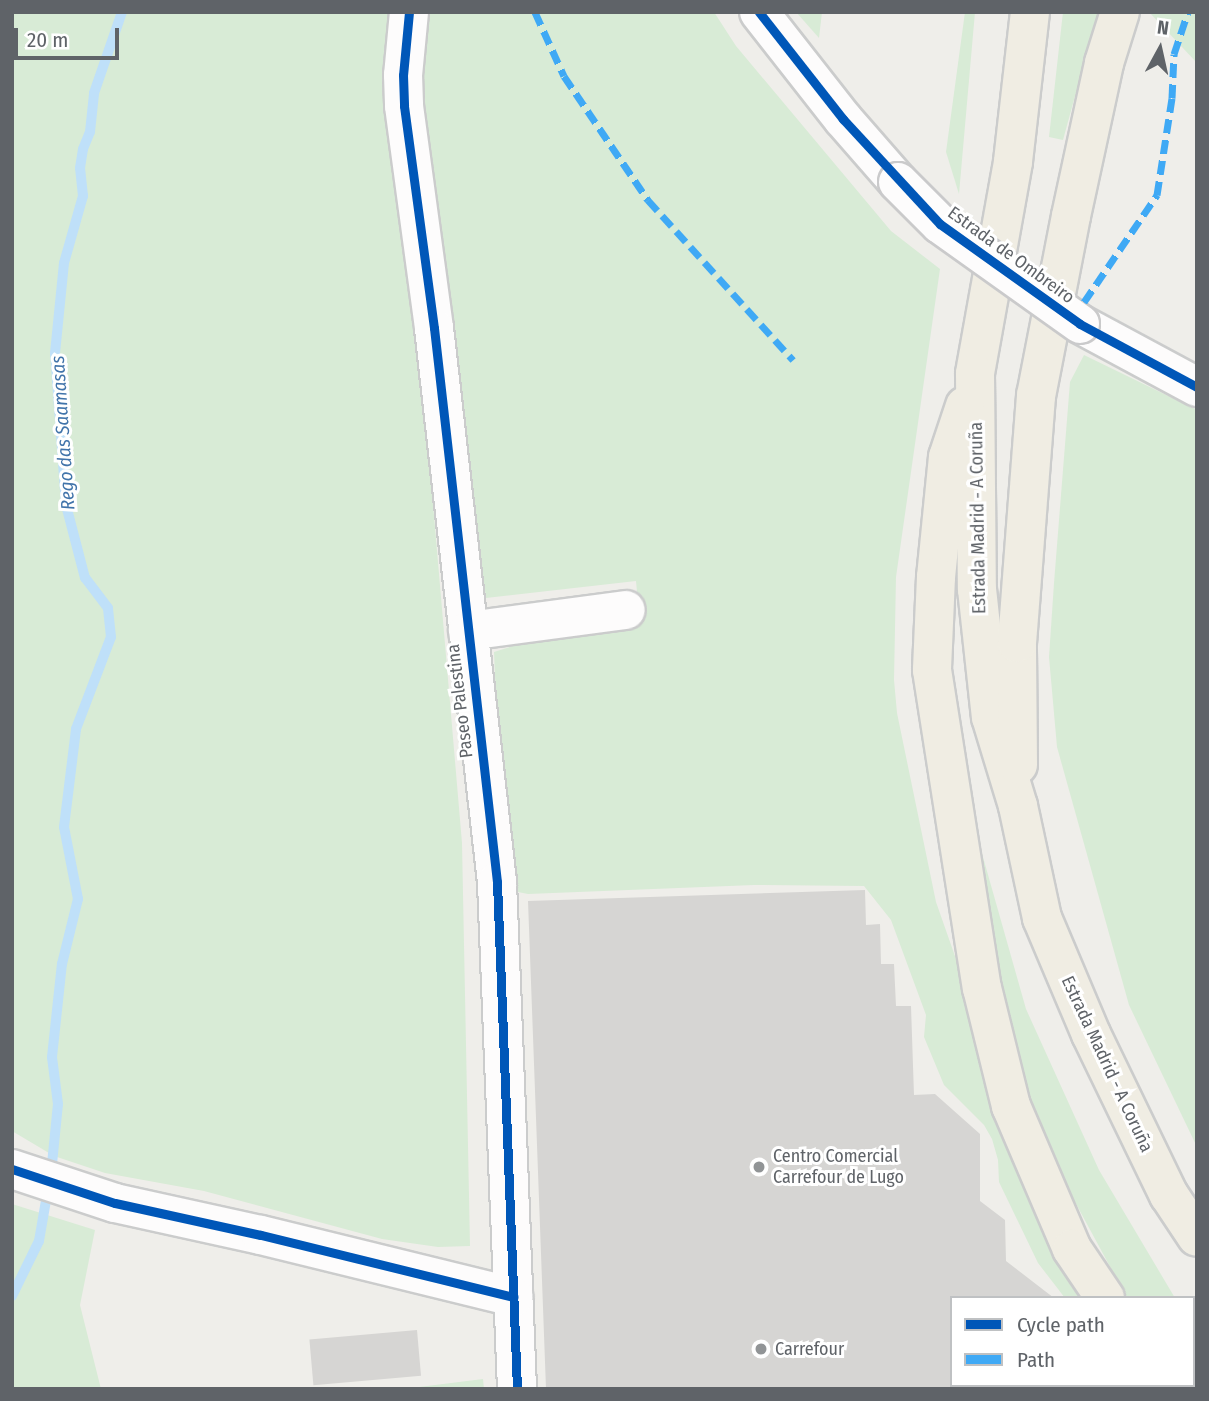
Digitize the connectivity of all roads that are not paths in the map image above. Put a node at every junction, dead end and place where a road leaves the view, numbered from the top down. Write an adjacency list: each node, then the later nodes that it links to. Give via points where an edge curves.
1 (409, 12): 8 (street, Paseo Palestina, via 404,106)
2 (758, 12): 6 (street, Estrada de Ombreiro, bridge, via 843,119 940,224 1080,324)
3 (1030, 12): 5 (highway, Estrada Madrid - A Coruña, via 1013,162)
4 (1120, 12): 9 (highway, via 1104,62 1073,203 1036,396 1017,643)
5 (975, 374): 9 (highway, Estrada Madrid - A Coruña, via 977,589 991,717); 12 (highway, via 948,457 932,670 982,988 1011,1106 1072,1249)
6 (1197, 387)
7 (626, 610): 8 (street)
8 (468, 631): 13 (street, Paseo Palestina, via 497,882)
9 (1018, 806): 11 (highway, Estrada Madrid - A Coruña, via 1042,918 1091,1034 1169,1195)
10 (12, 1169): 13 (street, via 115,1203)
11 (1197, 1237)
12 (1104, 1296)
13 (513, 1297): 14 (street, Paseo Palestina)
14 (517, 1389)

